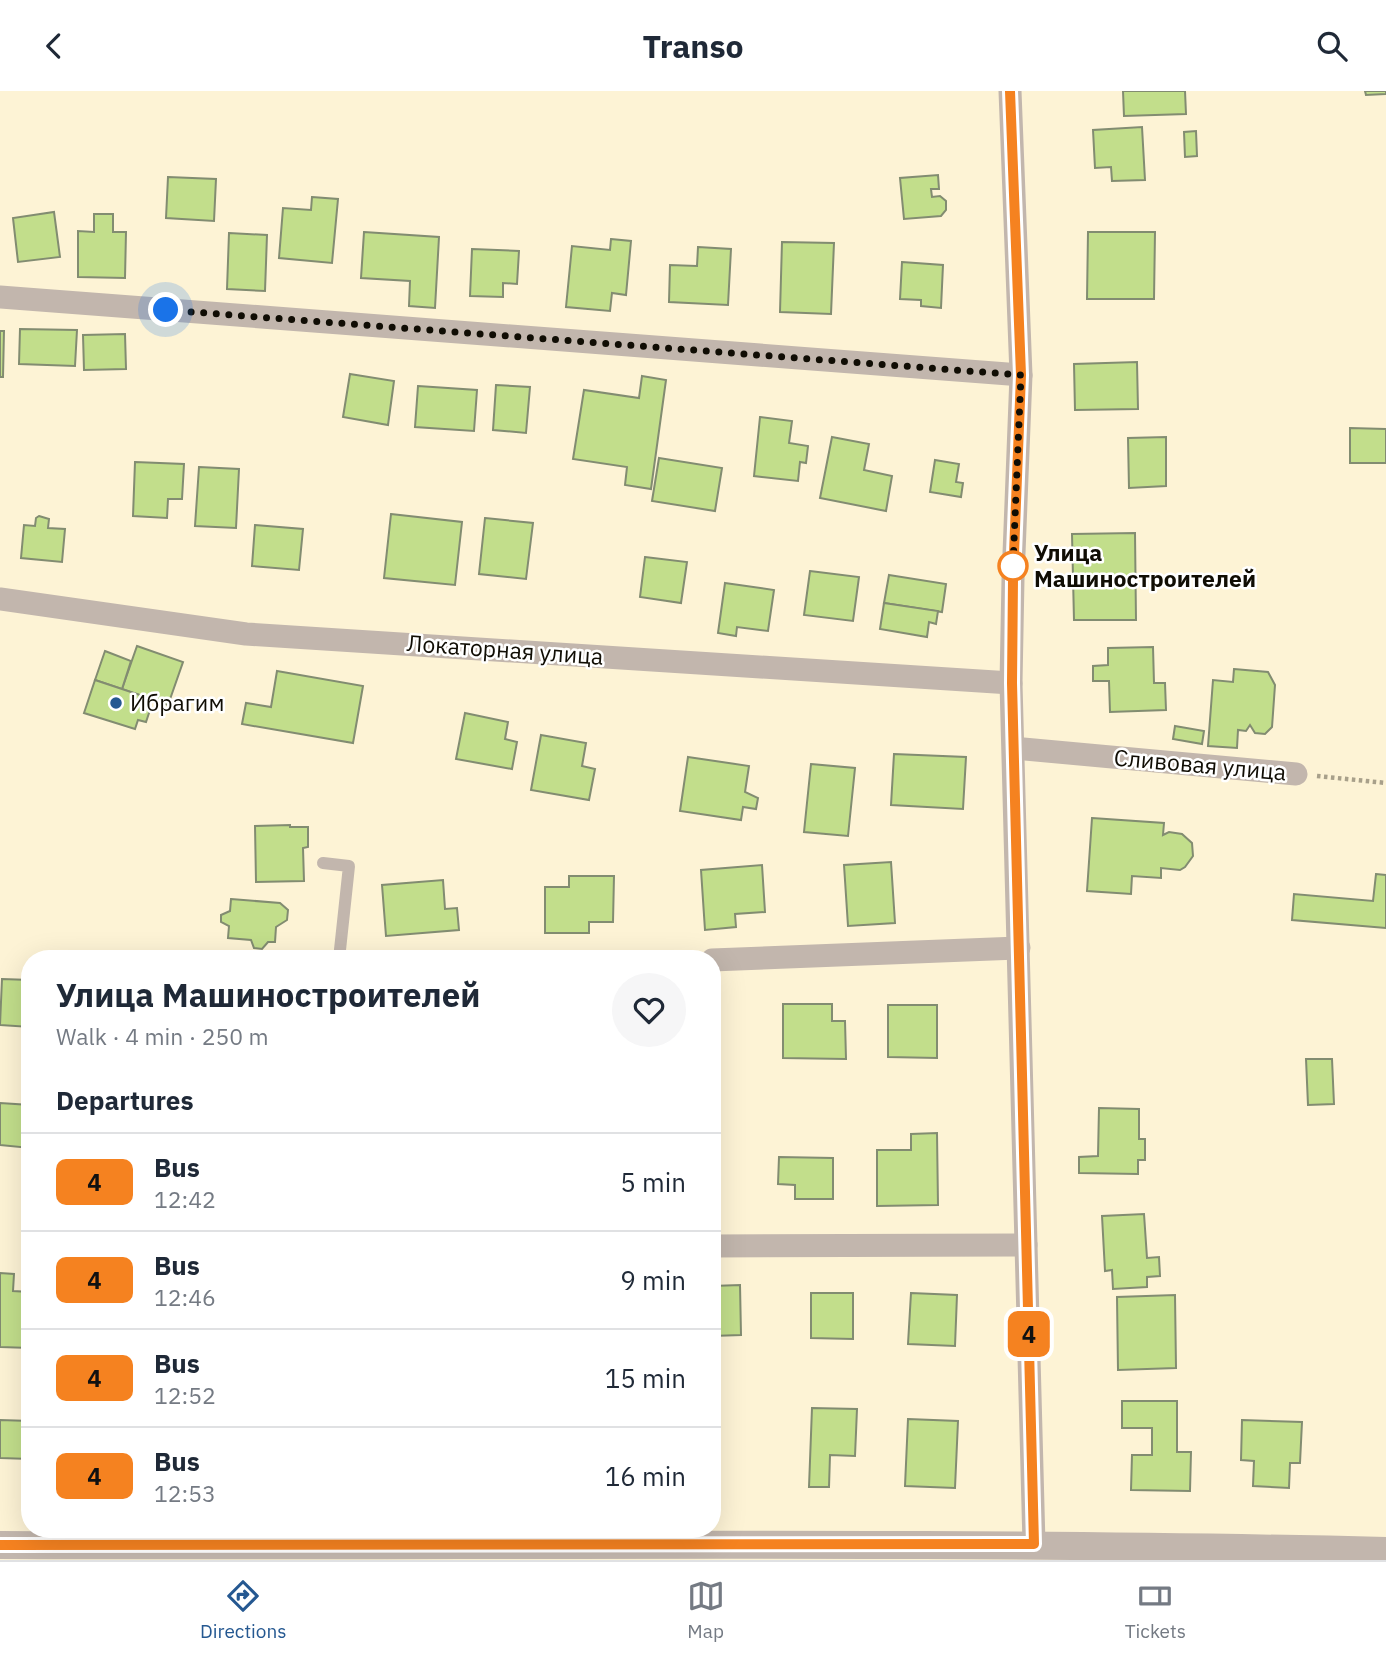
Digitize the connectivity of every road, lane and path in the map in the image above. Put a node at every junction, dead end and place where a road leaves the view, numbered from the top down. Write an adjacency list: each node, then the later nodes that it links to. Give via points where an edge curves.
1 (1010, 91): 3 (street)
2 (0, 297): 3 (street)
3 (1021, 375): 5 (street)
4 (0, 600): 5 (street, Локаторная улица, via 246,633)
5 (1012, 683): 6 (street)
6 (1014, 748): 7 (street, Сливовая улица); 10 (street)
7 (1296, 774): 8 (path, Сливовая улица)
8 (1386, 783)
9 (323, 863): 11 (lane, via 349,866)
10 (1018, 948): 12 (street); 13 (street)
11 (340, 950)
12 (721, 960)
13 (1026, 1245): 14 (street); 17 (street)
14 (721, 1246)
15 (0, 1545): 18 (street)
16 (1386, 1551): 17 (street)
17 (1033, 1552): 18 (street)
18 (440, 1553)

